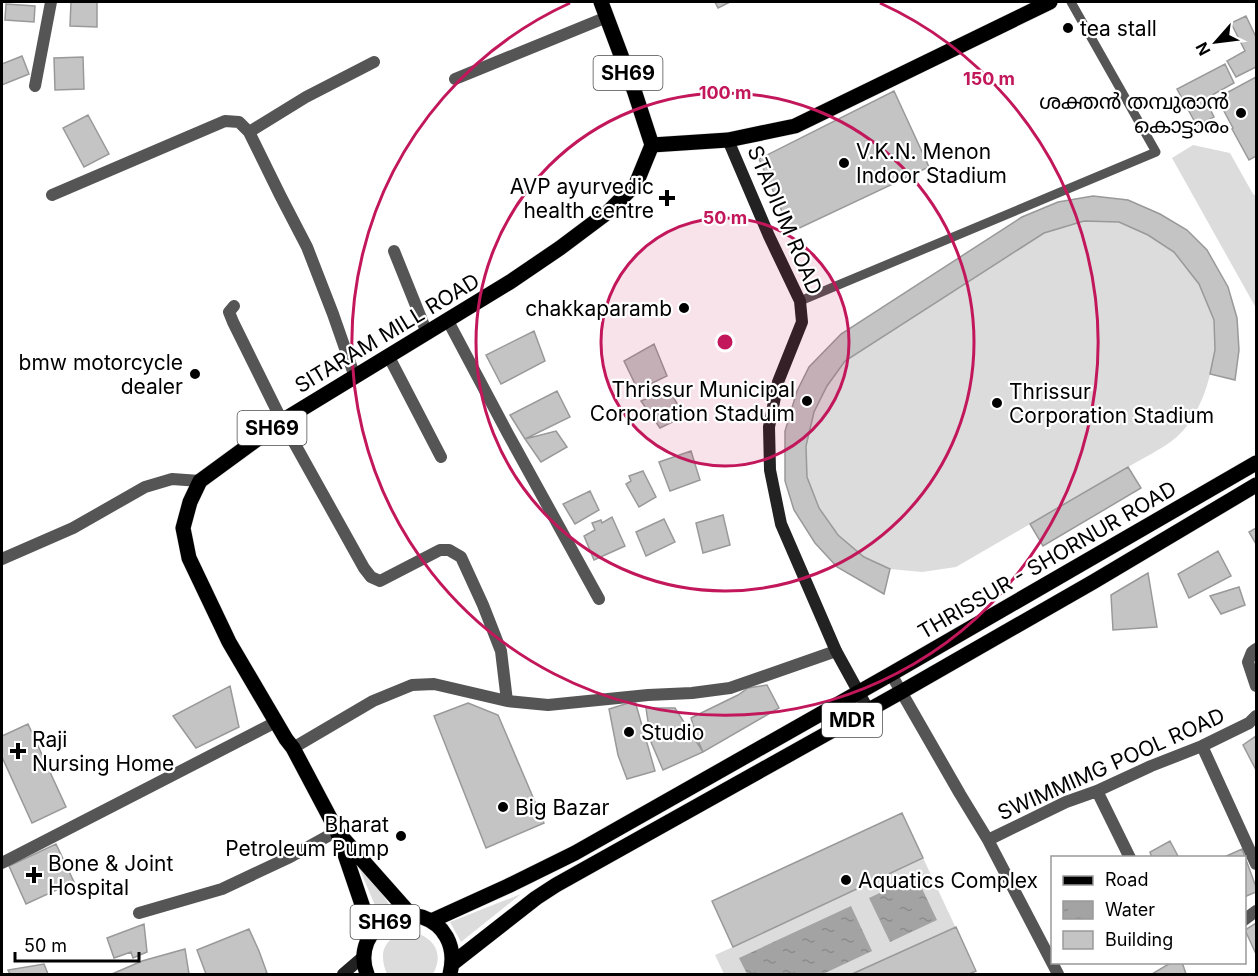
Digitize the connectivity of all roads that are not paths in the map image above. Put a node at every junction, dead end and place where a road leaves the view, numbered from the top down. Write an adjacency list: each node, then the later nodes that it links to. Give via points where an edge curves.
1 (51, 2): 8 (street)
2 (601, 2): 5 (main road, SH69)
3 (1050, 2): 10 (main road, via 795,126)
4 (1071, 2): 14 (lane, via 1156,152)
5 (607, 16): 7 (street); 11 (main road, SH69)
6 (374, 62): 9 (street)
7 (455, 79)
8 (35, 86)
9 (249, 132): 12 (street, via 239,122 225,121); 19 (street, via 307,247)
10 (728, 140): 11 (main road, STADIUM ROAD); 14 (main road, STADIUM ROAD)
11 (652, 145): 16 (main road, SITARAM MILL ROAD / SH69, via 636,184 608,212)
12 (52, 195)
13 (394, 251): 17 (street)
14 (800, 301): 28 (main road, STADIUM ROAD, via 802,322 778,381 769,426 770,470 782,524)
15 (234, 306): 20 (street, via 230,312 232,322)
16 (448, 321): 17 (main road, SITARAM MILL ROAD / SH69); 26 (street)
17 (427, 333): 18 (main road, SITARAM MILL ROAD / SH69)
18 (389, 357): 19 (main road, SITARAM MILL ROAD / SH69); 21 (street)
19 (355, 377): 20 (main road, SITARAM MILL ROAD / SH69)
20 (282, 421): 23 (main road, SITARAM MILL ROAD / SH69); 33 (street, via 371,577 380,581 440,550 461,557 501,651)
21 (441, 457)
22 (1257, 463): 29 (main road, THRISSUR - SHORNUR ROAD / MDR)
23 (200, 481): 25 (street, via 172,479 145,487 73,528); 36 (main road, SH69, via 183,528 189,558 230,642)
24 (1257, 485): 31 (main road, MDR)
25 (2, 560)
26 (599, 599)
27 (1257, 649): 30 (street, via 1248,662)
28 (836, 651): 32 (main road, STADIUM ROAD); 33 (street, via 730,688 548,705)
29 (891, 674): 31 (street); 32 (main road, THRISSUR - SHORNUR ROAD / MDR)
30 (1257, 686)
31 (902, 692): 34 (main road, MDR); 43 (street)
32 (858, 693): 34 (main road, STADIUM ROAD); 39 (main road, MDR)
33 (507, 701): 38 (street, via 434,684 412,685 373,701)
34 (869, 711): 40 (main road, MDR)
35 (1253, 720): 37 (street, SWIMMIMG POOL ROAD)
36 (276, 722): 38 (main road, SH69); 47 (street)
37 (1202, 746): 41 (street, SWIMMIMG POOL ROAD); 48 (street)
38 (293, 748): 42 (main road, SH69)
39 (746, 756): 40 (main road); 44 (main road, MDR)
40 (755, 774): 46 (main road, MDR)
41 (1096, 790): 43 (street, SWIMMIMG POOL ROAD); 45 (street)
42 (337, 831): 49 (street, via 222,889); 50 (main road, SH69); 52 (main road, SH69)
43 (988, 840): 54 (street)
44 (590, 845): 46 (main road); 51 (main road, MDR)
45 (1129, 856)
46 (600, 861): 55 (main road, MDR, via 536,898)
47 (2, 863)
48 (1257, 864)
49 (139, 913)
50 (411, 915): 51 (main road, SH69); 52 (main road, SH69, via 396,916)
51 (431, 921): 55 (main road, SH69, via 448,939)
52 (372, 934): 53 (main road, SH69)
53 (364, 956): 56 (main road); 57 (main road, SH69)
54 (1051, 962)
55 (451, 969)
56 (343, 975)
57 (367, 975)

